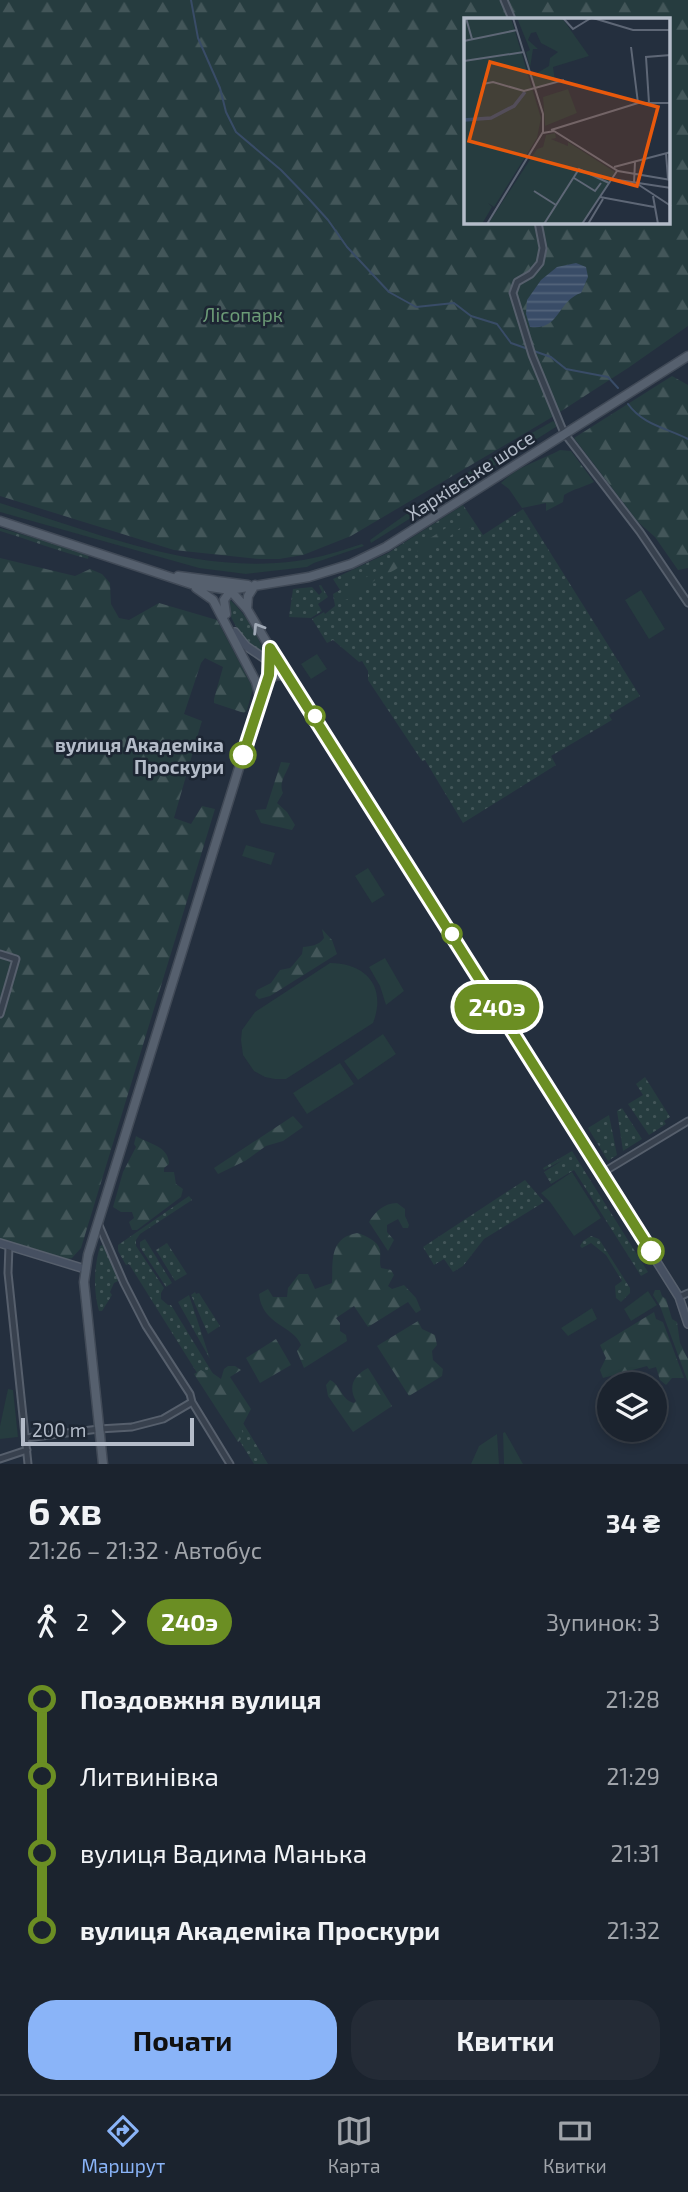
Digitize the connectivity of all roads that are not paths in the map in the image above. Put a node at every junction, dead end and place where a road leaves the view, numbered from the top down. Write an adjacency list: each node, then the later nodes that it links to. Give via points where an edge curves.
1 (504, 0): 2 (street)
2 (512, 18)
3 (538, 224): 5 (street, via 543,248 540,263 517,282 513,293 526,339)
4 (688, 356): 5 (main road, Харківське шосе)
5 (564, 433): 10 (main road, Харківське шосе, via 360,561 309,577); 12 (street)
6 (0, 521): 7 (main road, Харківське шосе)
7 (154, 572): 8 (main road, Харківське шосе); 9 (main road, Харківське шосе)
8 (208, 581): 10 (main road, Харківське шосе); 11 (main road)
9 (191, 584): 11 (main road, Харківське шосе); 13 (main road)
10 (251, 585): 11 (main road, Харківське шосе); 15 (main road)
11 (230, 590): 15 (main road); 16 (main road, via 223,604)
12 (685, 593): 14 (street)
13 (211, 597): 16 (main road); 22 (main road, via 256,681)
14 (688, 603)
15 (247, 609): 18 (main road, one-way to 15)
16 (226, 614): 17 (main road)
17 (235, 632): 19 (street); 22 (main road, via 258,680)
18 (270, 648): 19 (main road); 20 (street)
19 (270, 663): 20 (street); 21 (main road)
20 (289, 676): 21 (main road); 26 (street)
21 (266, 682): 22 (main road)
22 (260, 698): 27 (main road)
23 (0, 954): 24 (street, via 16,959)
24 (0, 1014)
25 (688, 1121): 26 (street)
26 (602, 1173): 32 (street)
27 (98, 1223): 30 (main road); 34 (street, via 146,1326)
28 (0, 1243): 29 (street)
29 (9, 1246): 30 (street); 36 (street)
30 (85, 1269): 35 (main road)
31 (688, 1293): 32 (street)
32 (679, 1297): 33 (street)
33 (688, 1324)
34 (192, 1402): 35 (street, via 150,1423); 41 (street)
35 (99, 1429): 36 (street); 40 (main road)
36 (26, 1438): 37 (street)
37 (27, 1450): 38 (street); 39 (street)
38 (0, 1459)
39 (28, 1464)
40 (103, 1464)
41 (229, 1464)

